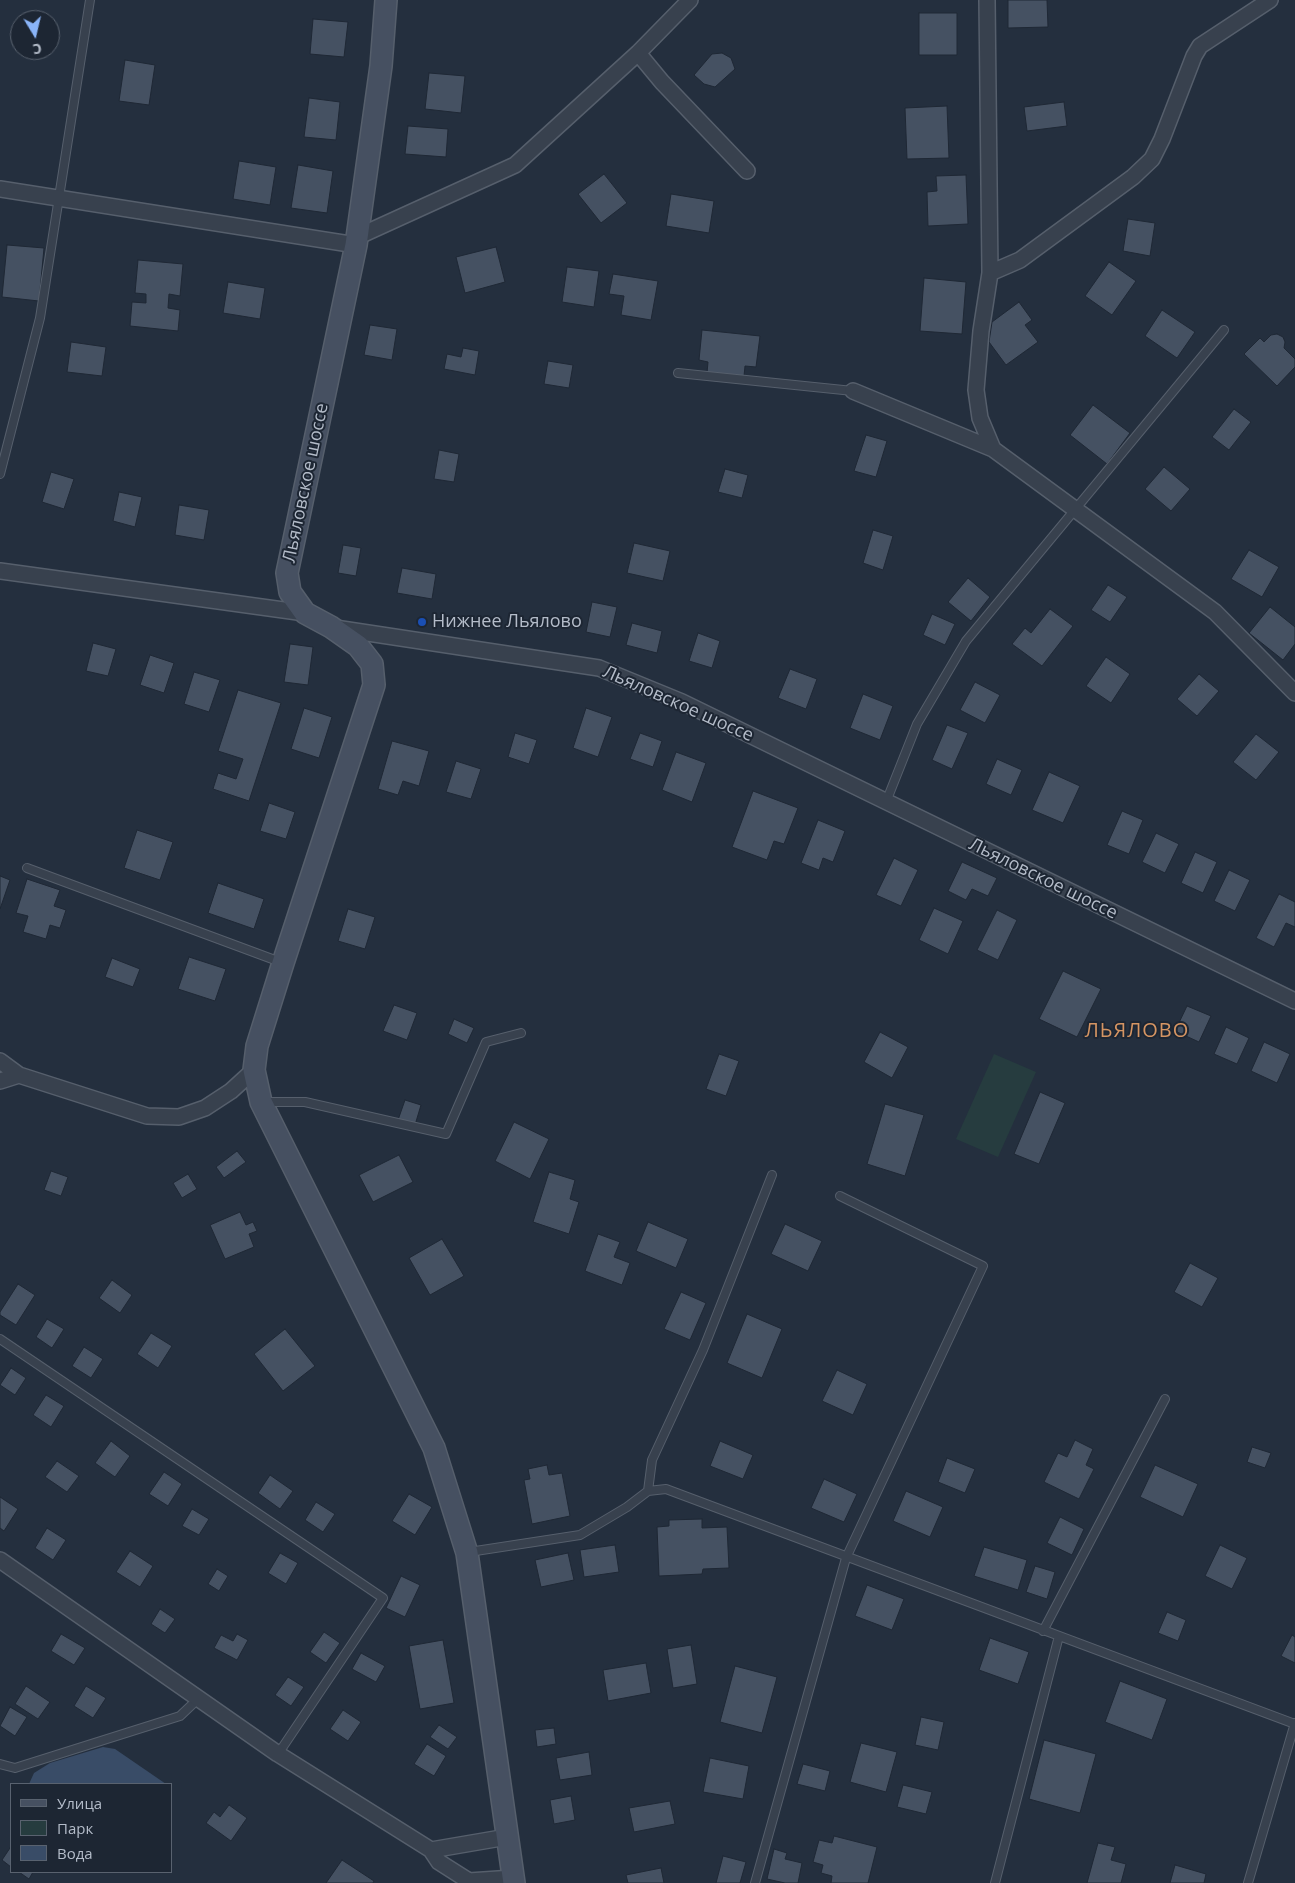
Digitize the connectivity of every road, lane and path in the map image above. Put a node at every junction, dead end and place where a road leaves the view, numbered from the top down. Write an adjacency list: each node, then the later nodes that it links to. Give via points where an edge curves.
1 (90, 0): 9 (lane)
2 (386, 0): 10 (street, Льяловское шоссе, via 381,66)
3 (690, 0): 6 (street)
4 (987, 0): 11 (street)
5 (1270, 0): 11 (street, via 1200,46 1162,139 1152,158 1133,177 1020,260)
6 (638, 53): 7 (street); 10 (street, via 515,165)
7 (747, 171)
8 (0, 189): 9 (street)
9 (58, 196): 10 (street); 16 (lane, via 40,318)
10 (357, 241): 19 (street, Льяловское шоссе, via 287,573 290,592)
11 (990, 273): 15 (street, via 976,390 980,418)
12 (1224, 330): 17 (lane)
13 (678, 373): 14 (lane)
14 (853, 392): 15 (street)
15 (993, 449): 17 (street)
16 (0, 474)
17 (1075, 508): 21 (street, via 1215,612); 22 (lane, via 966,641 917,724)
18 (0, 571): 19 (street)
19 (304, 613): 20 (street, Льяловское шоссе)
20 (331, 627): 22 (street, Льяловское шоссе, via 598,668 682,702); 24 (street, via 358,646 372,664 374,686)
21 (1295, 693)
22 (886, 802): 25 (street, Льяловское шоссе)
23 (27, 868): 24 (lane)
24 (283, 962): 28 (street, via 257,1046)
25 (1295, 1002)
26 (521, 1033): 31 (lane, via 486,1042 446,1134 305,1102)
27 (0, 1061): 29 (street)
28 (254, 1070): 29 (street, via 205,1108 179,1117 148,1116); 31 (street)
29 (19, 1075): 30 (street)
30 (0, 1081)
31 (261, 1102): 37 (street, via 434,1448)
32 (772, 1175): 36 (lane, via 703,1350 652,1460)
33 (840, 1196): 38 (lane, via 983,1266)
34 (0, 1339): 44 (lane, via 383,1598)
35 (1165, 1399): 40 (lane)
36 (648, 1491): 37 (lane, via 580,1535); 38 (lane, via 666,1489)
37 (467, 1553): 46 (street)
38 (846, 1558): 40 (lane); 49 (lane)
39 (0, 1560): 42 (street)
40 (1043, 1631): 41 (lane)
41 (1059, 1636): 43 (lane); 50 (lane)
42 (199, 1698): 44 (street); 45 (lane, via 180,1716 15,1768)
43 (1295, 1724): 51 (lane)
44 (278, 1754): 47 (street)
45 (0, 1764)
46 (507, 1837): 47 (street); 48 (street)
47 (431, 1850): 48 (street, via 439,1862 469,1881)
48 (513, 1880)
49 (755, 1883)
50 (995, 1883)
51 (1248, 1883)

